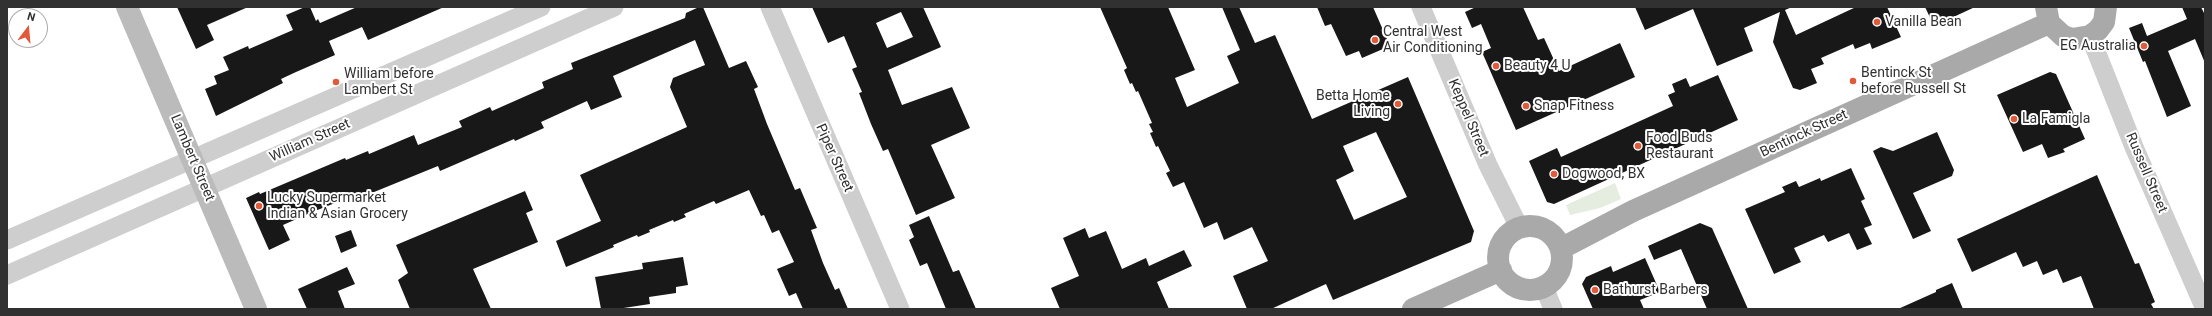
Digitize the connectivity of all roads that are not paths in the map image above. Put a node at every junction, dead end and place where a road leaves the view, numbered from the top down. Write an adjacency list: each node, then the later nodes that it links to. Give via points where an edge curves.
1 (127, 7): 9 (main road, Lambert Street)
2 (541, 7): 9 (street)
3 (614, 7): 10 (street, William Street)
4 (770, 7): 18 (street, Piper Street)
5 (1421, 7): 11 (street, Keppel Street, via 1488,165)
6 (2110, 9): 8 (main road, via 2104,22)
7 (2047, 15): 8 (main road, via 2063,36 2081,39); 13 (main road, Bentinck Street, via 1633,211)
8 (2090, 36): 21 (street, Russell Street, via 2134,147)
9 (192, 159): 10 (main road, Lambert Street); 12 (street)
10 (204, 188): 15 (street, William Street); 17 (main road, Lambert Street)
11 (1519, 227): 13 (main road, via 1540,226 1553,235); 14 (main road, via 1503,240 1498,255)
12 (7, 240)
13 (1562, 248): 16 (main road, via 1563,257 1558,275)
14 (1500, 270): 16 (main road, via 1506,279 1523,289 1534,290); 19 (main road)
15 (7, 274)
16 (1544, 287): 20 (street)
17 (256, 309)
18 (900, 309)
19 (1413, 309)
20 (1553, 309)
21 (2205, 309)

